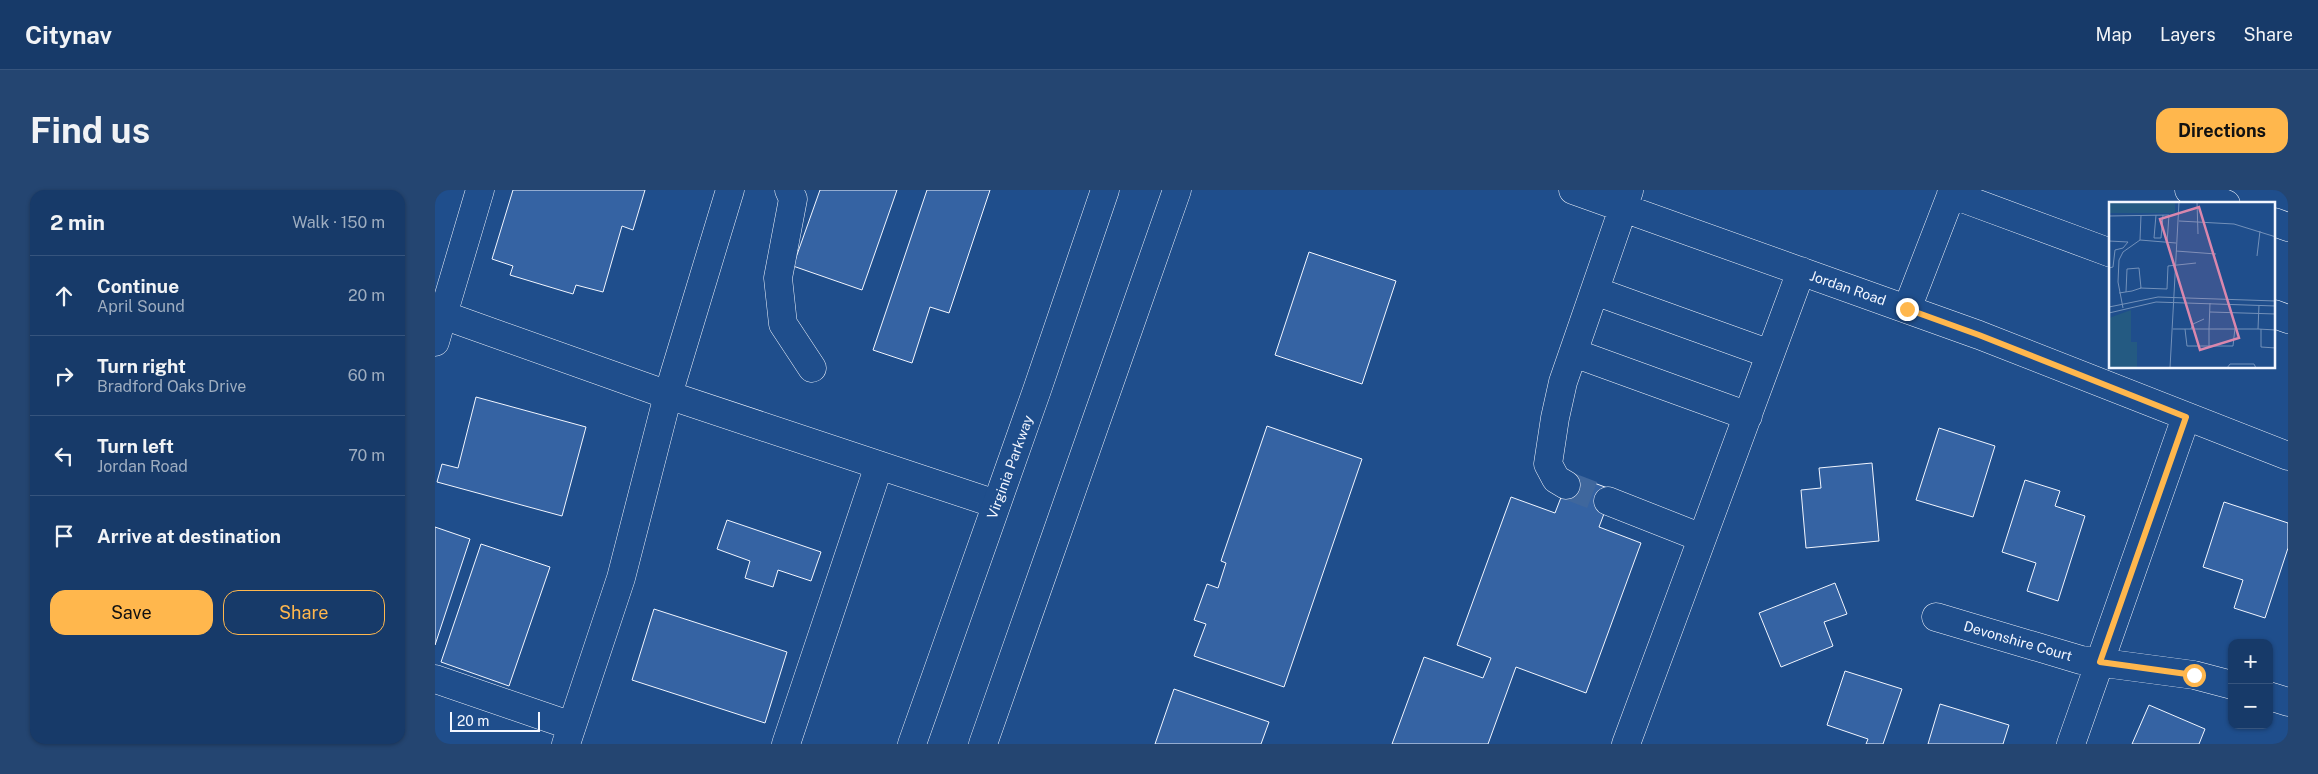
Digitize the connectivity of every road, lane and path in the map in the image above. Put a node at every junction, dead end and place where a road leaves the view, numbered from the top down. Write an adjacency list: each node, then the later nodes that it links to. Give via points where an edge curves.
1 (480, 190): 18 (street)
2 (731, 190): 24 (street)
3 (789, 190): 23 (street, via 793,199 778,278 783,324)
4 (1105, 190): 31 (street, Virginia Parkway)
5 (1177, 190): 42 (street)
6 (1573, 190): 9 (street, Jordan Road)
7 (2189, 190): 10 (street)
8 (1952, 192): 13 (street); 16 (street)
9 (1627, 199): 14 (street, Jordan Road); 15 (street)
10 (2221, 202)
11 (2275, 222): 12 (street)
12 (2288, 227)
13 (2109, 252)
14 (1801, 271): 16 (street, Jordan Road); 22 (street)
15 (1595, 291): 21 (street); 22 (street)
16 (1907, 309): 26 (street, Jordan Road)
17 (2275, 314): 19 (street)
18 (443, 315): 20 (street); 24 (street)
19 (2288, 319)
20 (435, 342)
21 (1574, 353): 25 (street); 29 (street, via 1561,391 1548,464 1556,479)
22 (1770, 354): 25 (street)
23 (812, 368)
24 (668, 395): 28 (street); 39 (street, via 621,578)
25 (1748, 416): 32 (street)
26 (2186, 417): 27 (street, Jordan Road); 34 (street)
27 (2288, 456)
28 (879, 465): 31 (street); 40 (street)
29 (1566, 484)
30 (1608, 502): 32 (street)
31 (996, 504): 41 (street, Virginia Parkway)
32 (1702, 538): 43 (street)
33 (1936, 617): 34 (street, Devonshire Court, via 2081,660)
34 (2100, 662): 36 (street, Devonshire Court, via 2194,675); 44 (street)
35 (435, 679): 39 (street)
36 (2228, 685)
37 (2273, 697): 38 (street)
38 (2288, 702)
39 (569, 735)
40 (786, 744)
41 (912, 744)
42 (983, 744)
43 (1627, 744)
44 (2071, 744)

